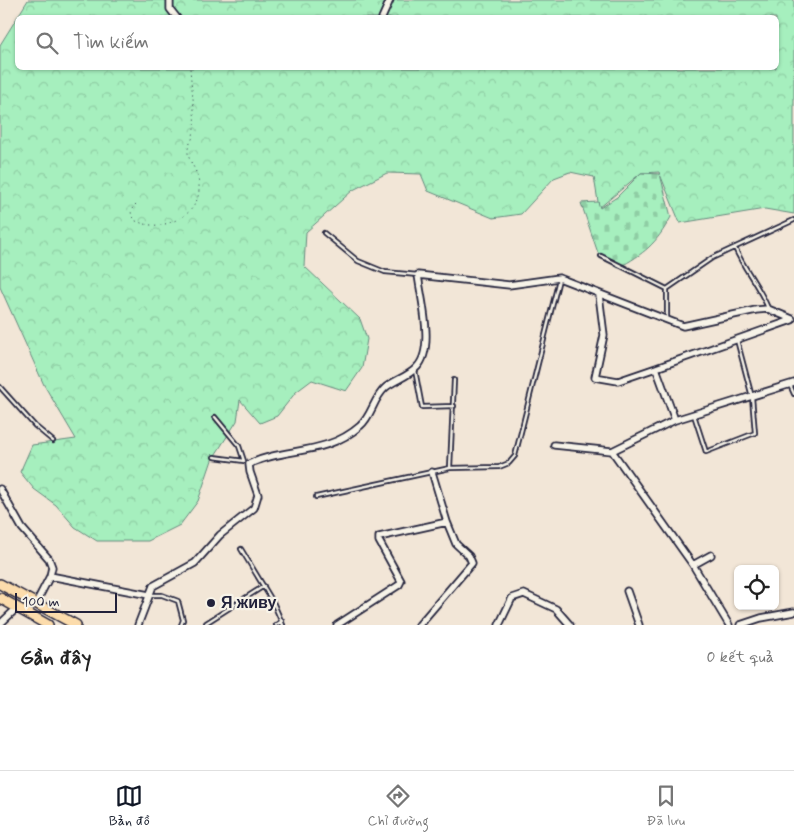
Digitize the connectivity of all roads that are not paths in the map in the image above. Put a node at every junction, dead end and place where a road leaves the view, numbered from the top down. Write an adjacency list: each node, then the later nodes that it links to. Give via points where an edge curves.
1 (170, 0): 3 (street)
2 (390, 0): 4 (street)
3 (174, 15)
4 (383, 15)
5 (794, 220): 7 (lane)
6 (324, 233): 9 (lane, via 358,261 385,272)
7 (735, 248): 11 (lane, via 712,258); 13 (lane)
8 (601, 256): 11 (lane)
9 (418, 275): 10 (street, via 509,285); 18 (street, via 426,342 422,361)
10 (559, 278): 12 (street); 33 (lane, via 515,456 509,463 493,468)
11 (667, 289): 14 (lane)
12 (599, 295): 14 (street); 17 (street, via 604,335 595,377 618,381)
13 (768, 309): 14 (street, via 683,326); 15 (street)
14 (666, 318)
15 (793, 319): 16 (street)
16 (737, 339): 17 (street); 23 (lane)
17 (656, 368): 27 (street)
18 (415, 369): 24 (lane, via 422,406); 32 (street, via 385,388 365,422 346,436 311,450)
19 (454, 380): 24 (lane)
20 (792, 384): 22 (lane); 23 (street)
21 (0, 387): 28 (lane, via 34,426)
22 (794, 394)
23 (752, 397): 25 (street); 25 (lane, via 755,433 706,452)
24 (454, 406): 33 (lane)
25 (694, 415): 27 (street)
26 (216, 417): 32 (lane)
27 (675, 420): 30 (street)
28 (53, 442)
29 (554, 445): 30 (street)
30 (612, 451): 40 (street)
31 (214, 457): 32 (lane)
32 (247, 462): 45 (street, via 258,495 254,508 220,535 196,563 161,580)
33 (450, 468): 34 (lane)
34 (432, 472): 36 (lane); 37 (street)
35 (0, 489): 41 (street, via 30,538 49,559 52,567)
36 (316, 497)
37 (447, 522): 59 (street, via 379,537 401,581); 60 (street, via 456,544 472,562)
38 (241, 549): 43 (lane)
39 (711, 555): 40 (street)
40 (693, 565): 64 (street)
41 (50, 576): 45 (street); 48 (street)
42 (0, 584): 46 (main road)
43 (264, 586): 51 (lane); 57 (lane)
44 (627, 591): 63 (street)
45 (149, 594): 55 (street); 56 (lane, via 178,601)
46 (24, 597): 48 (main road); 49 (main road)
47 (0, 598): 49 (main road)
48 (36, 603): 54 (main road)
49 (17, 608): 52 (street); 53 (main road)
50 (794, 612): 65 (street)
51 (283, 623): 58 (lane)
52 (0, 624)
53 (48, 625)
54 (76, 625)
55 (138, 625)
56 (182, 625)
57 (206, 625)
58 (276, 625)
59 (337, 625)
60 (420, 625)
61 (499, 625): 62 (street, via 512,598 524,594 556,609)
62 (570, 625)
63 (639, 625)
64 (729, 625)
65 (740, 625)

